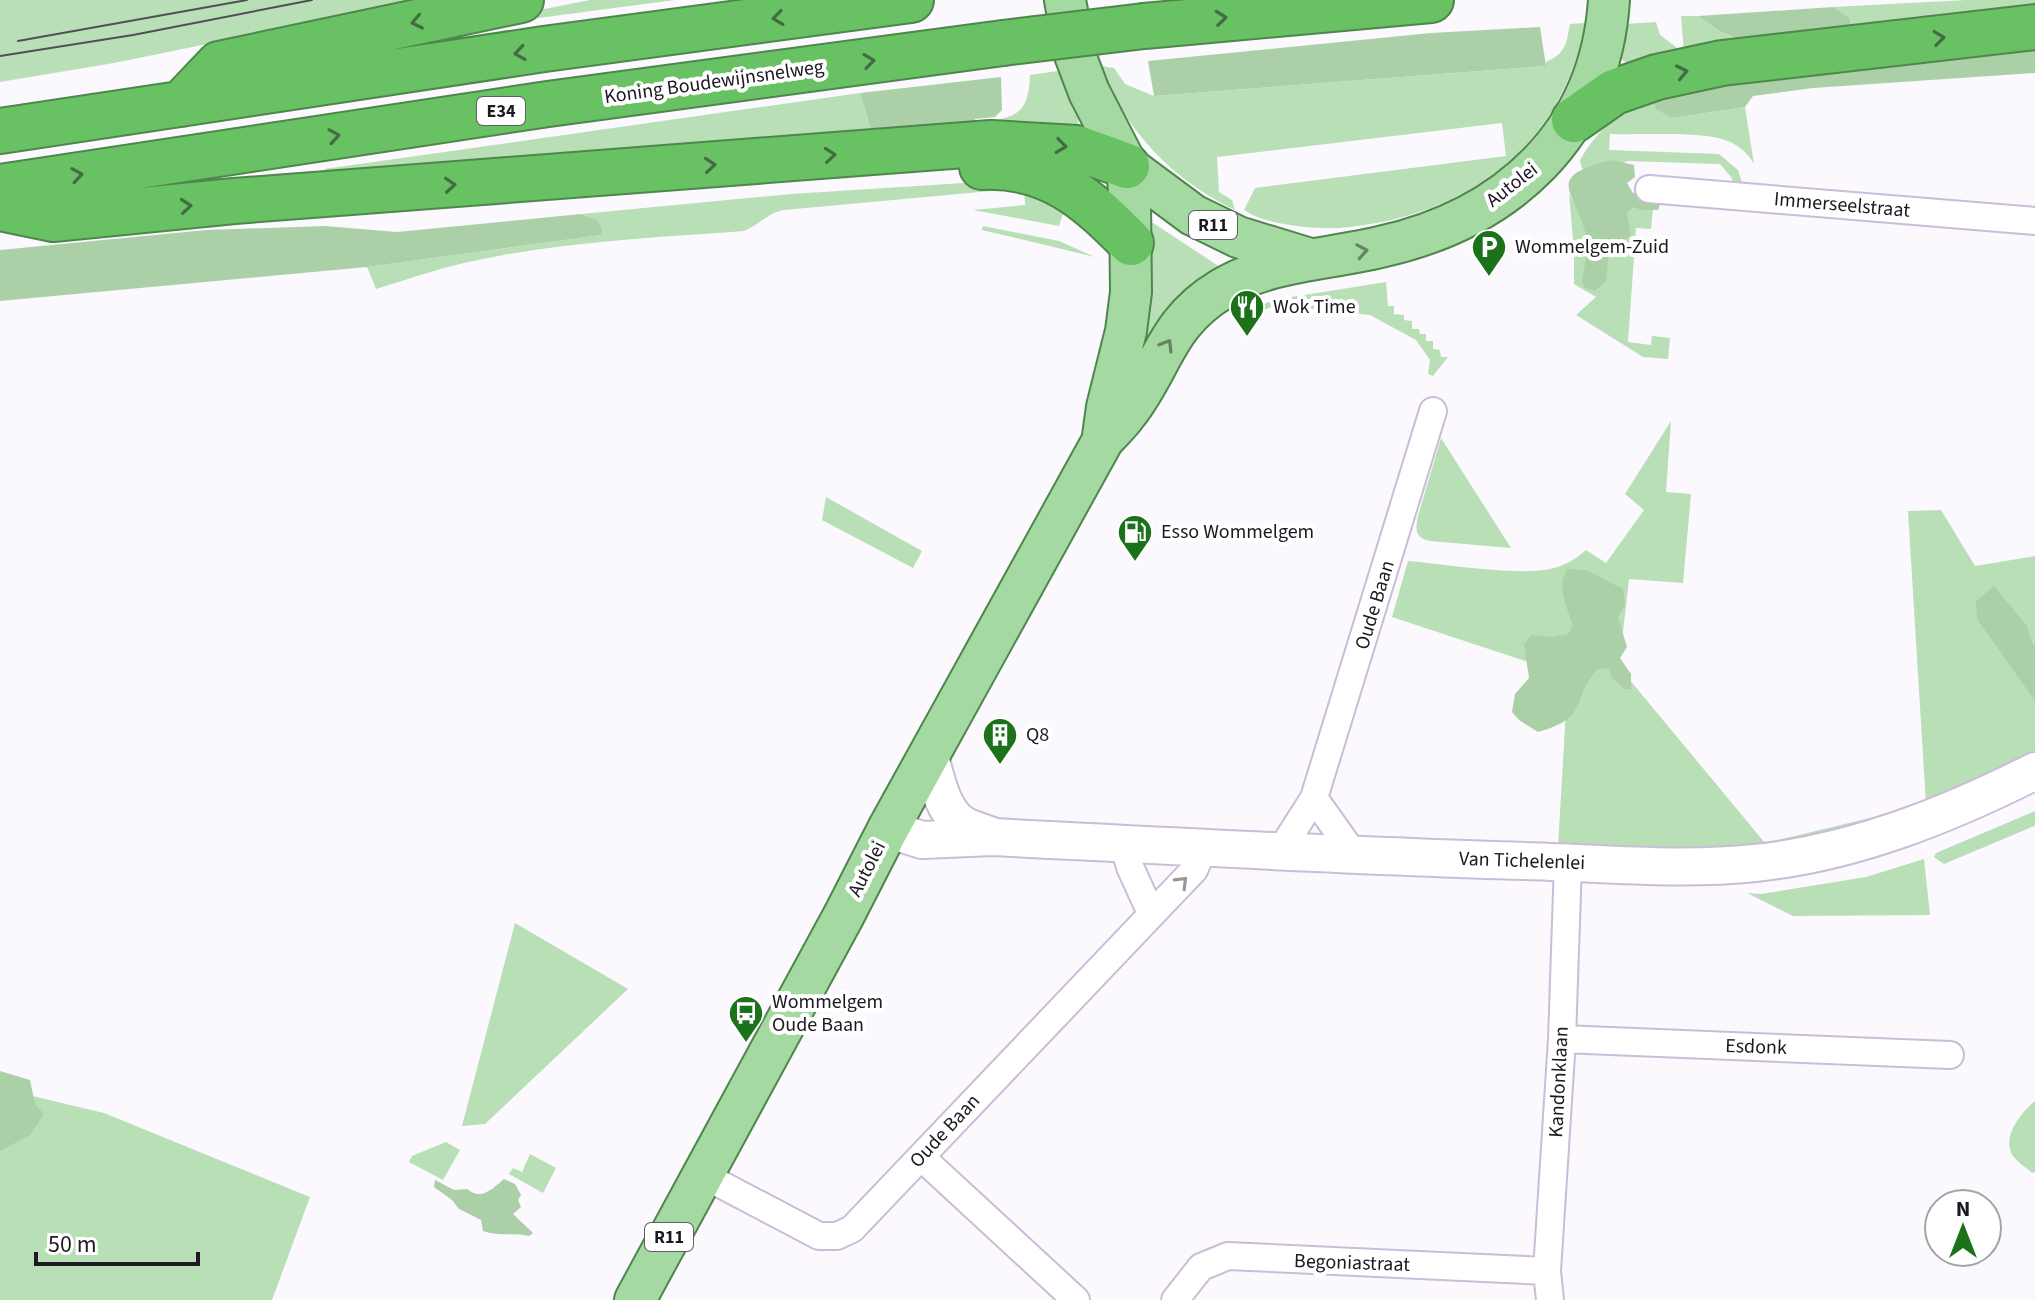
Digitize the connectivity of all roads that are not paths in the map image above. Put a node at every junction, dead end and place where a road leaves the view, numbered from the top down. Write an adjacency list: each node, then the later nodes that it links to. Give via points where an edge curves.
1 (521, 0): 7 (highway, one-way to 7, via 219,64)
2 (911, 0): 7 (highway, one-way to 7)
3 (1065, 0): 11 (main road, Autolei / R11, via 1079,67)
4 (1431, 0): 12 (highway, Koning Boudewijnsnelweg / E34, one-way to 4, bridge, via 548,104 1003,43)
5 (1609, 0): 8 (main road, Autolei / R11, via 1599,60)
6 (2035, 27): 8 (highway, one-way to 6, via 1614,92 1722,63)
7 (181, 104): 9 (highway)
8 (1574, 120): 17 (main road, Autolei / R11, one-way to 8, via 1377,248 1449,226 1524,181)
9 (0, 131)
10 (900, 149): 11 (highway, one-way to 11, via 1051,145 1077,148); 14 (highway, one-way to 10, via 53,219); 16 (highway, via 943,169 1005,166 1039,174 1082,196)
11 (1127, 166): 16 (main road, Autolei / R11); 17 (main road, Autolei / R11, via 1193,215 1238,237)
12 (0, 187)
13 (1649, 189): 15 (street, Immerseelstraat)
14 (0, 208)
15 (2035, 221)
16 (1131, 243): 19 (main road, Autolei / R11, via 1126,331)
17 (1312, 259): 19 (main road, Autolei / R11, one-way to 17, via 1128,412 1179,325 1196,309 1254,273)
18 (1433, 411): 22 (street, Oude Baan)
19 (1103, 440): 20 (main road, Autolei / R11)
20 (929, 754): 23 (main road, Autolei / R11); 24 (street, Van Tichelenlei, via 955,817)
21 (2035, 771): 29 (street, Van Tichelenlei, via 1938,816 1821,851 1709,866)
22 (1314, 798): 27 (street, Oude Baan); 28 (street)
23 (888, 829): 24 (street, Van Tichelenlei, via 922,840); 34 (main road, Autolei / R11)
24 (993, 837): 25 (street, Van Tichelenlei)
25 (1123, 843): 26 (street, Van Tichelenlei); 30 (street)
26 (1205, 846): 27 (street, Van Tichelenlei); 30 (street, Oude Baan, one-way to 26, via 1194,870)
27 (1281, 850): 28 (street, Van Tichelenlei)
28 (1353, 853): 29 (street, Van Tichelenlei)
29 (1568, 863): 31 (street, Kandonklaan)
30 (1151, 913): 33 (street, Oude Baan)
31 (1562, 1039): 32 (street, Esdonk); 35 (street, Kandonklaan)
32 (1950, 1055)
33 (921, 1157): 34 (street, Oude Baan, via 852,1229 837,1236 819,1236); 37 (street)
34 (703, 1175): 36 (main road, Autolei / R11)
35 (1547, 1271): 38 (street, Begoniastraat, via 1228,1256 1201,1267); 39 (street, Kandonklaan)
36 (635, 1300)
37 (1076, 1300)
38 (1175, 1300)
39 (1550, 1300): 40 (street)
40 (1566, 1300)

